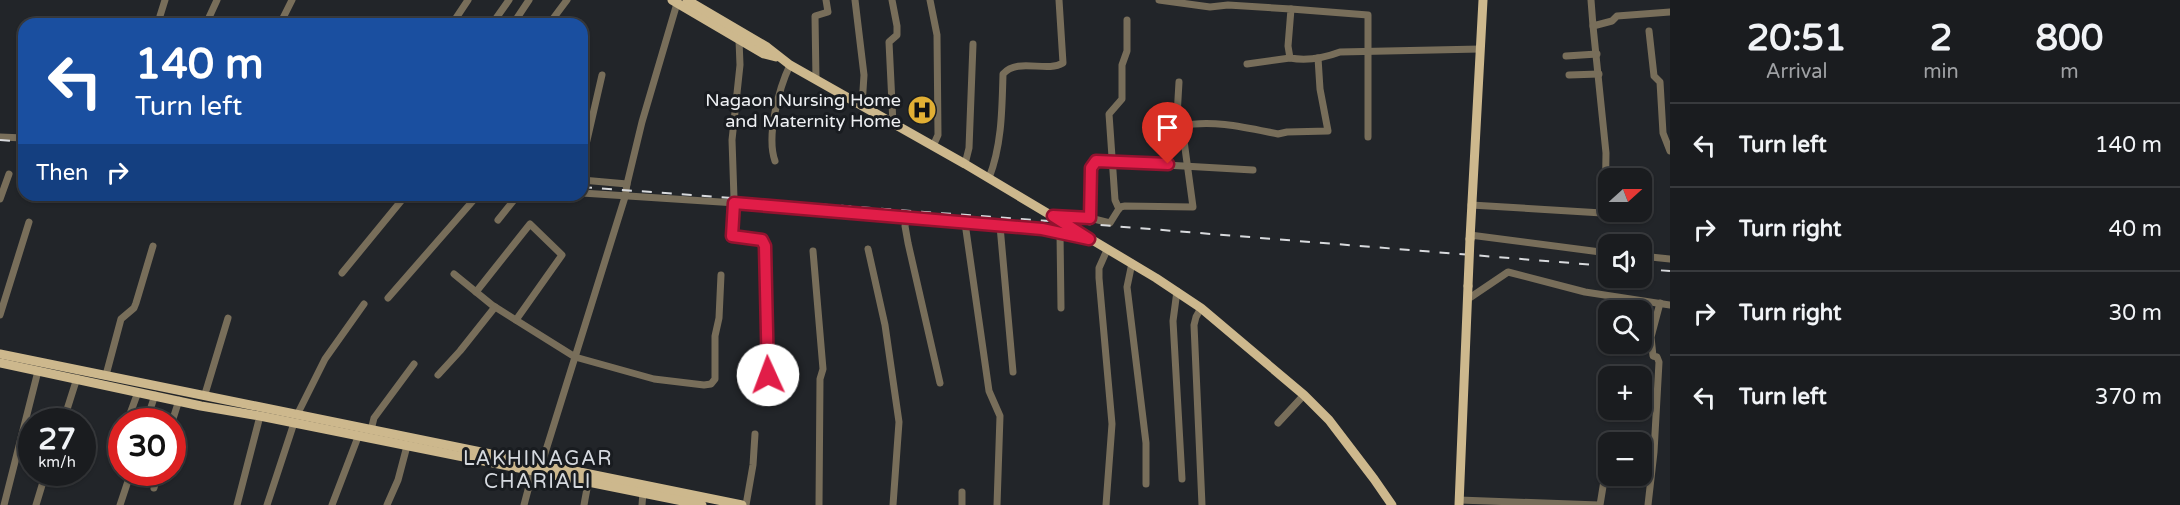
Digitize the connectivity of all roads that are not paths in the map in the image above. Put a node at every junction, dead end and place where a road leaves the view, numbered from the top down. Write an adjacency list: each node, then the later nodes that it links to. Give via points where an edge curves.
1 (165, 0): 20 (street)
2 (216, 0): 21 (street)
3 (292, 0): 22 (street)
4 (468, 0): 23 (street)
5 (509, 0): 24 (street)
6 (529, 0): 25 (street)
7 (567, 0): 26 (street)
8 (826, 0): 44 (street, via 828,12 814,16)
9 (855, 0): 46 (street, via 864,75)
10 (892, 0): 47 (street, via 897,26 897,35 889,42)
11 (930, 0): 53 (street, via 937,35 938,135)
12 (1059, 0): 62 (street, via 1063,63 1008,69 1004,74 1001,121)
13 (1159, 0): 17 (street, via 1210,7)
14 (1483, 0): 32 (main road)
15 (1591, 0): 28 (street)
16 (678, 1): 30 (main road); 36 (main road, via 767,47); 64 (street)
17 (1274, 4): 18 (street)
18 (1291, 9): 33 (street, via 1368,15); 37 (street)
19 (1670, 12): 28 (street, via 1617,16)
20 (160, 18)
21 (208, 18)
22 (283, 18)
23 (456, 18)
24 (496, 18)
25 (517, 18)
26 (554, 18)
27 (1127, 20): 56 (street, via 1122,99 1108,114)
28 (1593, 26): 34 (street)
29 (1649, 31): 54 (street, via 1654,76 1660,82 1663,133)
30 (739, 40): 36 (main road); 71 (street, via 732,140)
31 (973, 44): 57 (street)
32 (1480, 49): 33 (street); 72 (main road)
33 (1369, 52): 38 (street, via 1340,52); 51 (street)
34 (1597, 54): 35 (street); 41 (street)
35 (1566, 56)
36 (778, 57): 40 (main road)
37 (1290, 58): 38 (street); 39 (street)
38 (1318, 58): 48 (street, via 1328,131 1278,134 1214,124)
39 (1247, 64)
40 (790, 65): 44 (main road); 55 (street, via 777,104 773,130)
41 (1599, 74): 43 (street); 59 (street)
42 (602, 75): 49 (street)
43 (1569, 75)
44 (816, 80): 46 (main road)
45 (1179, 82): 48 (street, via 1177,116)
46 (862, 106): 47 (main road)
47 (893, 123): 53 (main road)
48 (1182, 126): 58 (street)
49 (588, 136)
50 (0, 137): 52 (street)
51 (1368, 137)
52 (18, 138)
53 (933, 146): 57 (main road)
54 (1670, 151)
55 (775, 161)
56 (1112, 161): 58 (street); 73 (street); 77 (street, via 1096,161 1091,168)
57 (965, 164): 62 (main road)
58 (1187, 165): 60 (street); 73 (street, via 1193,207)
59 (1606, 168)
60 (1253, 170)
61 (9, 174): 67 (street)
62 (989, 178): 75 (main road)
63 (588, 181): 64 (street)
64 (627, 184): 66 (street)
65 (588, 194): 66 (street)
66 (625, 197): 71 (street); 110 (street)
67 (0, 199)
68 (401, 201): 93 (street)
69 (473, 201): 98 (street)
70 (513, 201): 78 (street)
71 (734, 203): 76 (street); 117 (street, via 732,236 762,240 765,246)
72 (1471, 205): 74 (street); 83 (main road)
73 (1119, 209): 77 (street, via 1110,223)
74 (1598, 214)
75 (1053, 216): 77 (street); 84 (main road)
76 (907, 218): 80 (street); 119 (street, via 908,243)
77 (1090, 218)
78 (498, 220)
79 (29, 222): 106 (street)
80 (965, 223): 81 (street); 163 (street, via 989,392 1000,416)
81 (1000, 226): 82 (street); 114 (street)
82 (1060, 233): 84 (street); 104 (street)
83 (1470, 237): 89 (street); 99 (main road, bridge)
84 (1089, 239): 87 (main road)
85 (153, 246): 115 (street, via 134,308 121,319)
86 (868, 249): 161 (street, via 885,325 899,422)
87 (1107, 250): 92 (main road); 164 (street, via 1099,278 1112,424)
88 (813, 251): 160 (street, via 823,369)
89 (1598, 252)
90 (1652, 257): 91 (street)
91 (1670, 259)
92 (1132, 263): 96 (main road); 139 (street, via 1126,287 1146,443)
93 (342, 273)
94 (454, 274): 97 (street)
95 (721, 275): 110 (street, via 715,379 711,384 654,379)
96 (1177, 291): 105 (main road); 137 (street, via 1173,321)
97 (476, 292): 103 (street); 108 (street, via 530,224 562,255)
98 (388, 298)
99 (1468, 299): 100 (street, via 1509,272 1585,292); 146 (main road)
100 (1660, 303): 102 (street); 168 (street, via 1651,337 1653,356 1659,362)
101 (364, 304): 130 (street, via 325,359)
102 (1670, 305)
103 (495, 307): 108 (street); 116 (street)
104 (1061, 308)
105 (1201, 308): 123 (main road); 165 (street, via 1194,325)
106 (0, 315)
107 (228, 318): 121 (street)
108 (516, 320): 110 (street)
109 (0, 354): 115 (main road)
110 (575, 357): 136 (street)
111 (0, 363): 113 (main road)
112 (414, 364): 132 (street, via 374,418)
113 (38, 371): 118 (main road); 148 (street)
114 (1013, 372)
115 (106, 375): 121 (main road)
116 (438, 375)
117 (768, 375)
118 (77, 378): 120 (main road); 125 (street)
119 (940, 382)
120 (138, 392): 122 (main road); 126 (street)
121 (205, 394): 130 (main road)
122 (155, 395): 124 (main road); 127 (street)
123 (1304, 396): 131 (street); 166 (main road, via 1347,442)
124 (179, 400): 128 (street); 129 (main road)
125 (67, 408)
126 (132, 408)
127 (151, 408)
128 (176, 408)
129 (260, 416): 130 (main road); 151 (street)
130 (296, 419): 132 (main road); 134 (main road); 152 (street)
131 (1278, 423)
132 (371, 430): 136 (main road)
133 (755, 434): 159 (street)
134 (358, 437): 135 (main road); 153 (street)
135 (407, 446): 136 (main road); 154 (street)
136 (538, 469): 138 (main road); 155 (street); 159 (main road)
137 (1182, 479)
138 (588, 483): 143 (main road); 156 (street)
139 (1146, 484)
140 (42, 486): 149 (street)
141 (126, 486): 150 (street)
142 (1603, 486): 167 (street)
143 (643, 492): 145 (main road); 157 (street)
144 (962, 492): 162 (street)
145 (655, 501): 147 (main road)
146 (1459, 503): 167 (street)
147 (691, 504): 158 (main road)
148 (4, 505)
149 (36, 505)
150 (120, 505)
151 (237, 505)
152 (267, 505)
153 (332, 505)
154 (387, 505)
155 (524, 505)
156 (584, 505)
157 (642, 505)
158 (702, 505)
159 (744, 505)
160 (819, 505)
161 (893, 505)
162 (962, 505)
163 (997, 505)
164 (1106, 505)
165 (1202, 505)
166 (1392, 505)
167 (1600, 505)
168 (1648, 505)

